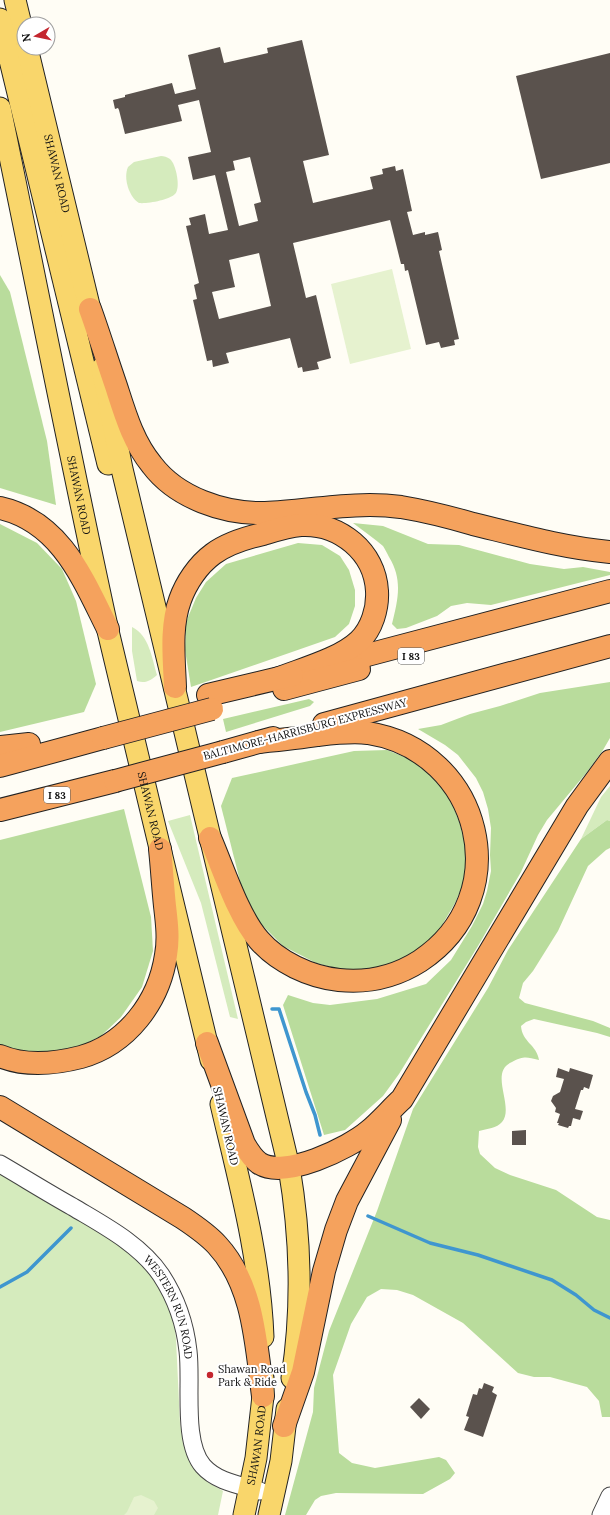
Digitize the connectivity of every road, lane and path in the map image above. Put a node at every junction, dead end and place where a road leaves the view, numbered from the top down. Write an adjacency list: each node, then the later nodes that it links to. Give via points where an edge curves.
1 (15, 0): 2 (main road)
2 (19, 16)
3 (0, 20): 11 (main road, via 106,459)
4 (29, 56): 6 (main road, SHAWAN ROAD)
5 (0, 108): 12 (main road, SHAWAN ROAD, via 42,321)
6 (90, 309): 8 (highway, via 130,427 140,447 152,466 167,480 202,502 244,512 265,513 349,505 400,507 533,539); 11 (main road, SHAWAN ROAD, via 122,469)
7 (0, 508): 12 (highway, via 39,526 65,550)
8 (610, 552)
9 (610, 591): 14 (highway)
10 (610, 603): 16 (highway, I 83)
11 (158, 617): 15 (main road, SHAWAN ROAD)
12 (108, 629): 28 (main road, SHAWAN ROAD)
13 (610, 646): 18 (highway, BALTIMORE-HARRISBURG EXPRESSWAY / I 83)
14 (277, 679): 15 (highway, via 349,650 361,640 375,613 377,587 364,554 342,534 328,528 290,526 237,541 213,554 202,565 185,587 175,616); 16 (highway)
15 (174, 687): 27 (main road, SHAWAN ROAD)
16 (210, 702): 17 (highway, I 83, bridge)
17 (101, 732): 19 (highway); 23 (highway, I 83)
18 (259, 742): 24 (highway, BALTIMORE-HARRISBURG EXPRESSWAY / I 83, bridge); 27 (highway, via 351,732 367,733 401,742 436,764 458,792 472,820 476,837 474,883 470,900 462,916 443,942 429,955 397,973 364,981 330,979 314,975 284,960 259,939 238,904)
19 (29, 744): 20 (highway); 21 (highway)
20 (0, 747)
21 (0, 752)
22 (610, 761): 31 (highway, via 577,806)
23 (0, 766)
24 (92, 787): 25 (highway, BALTIMORE-HARRISBURG EXPRESSWAY / I 83); 26 (highway)
25 (0, 810)
26 (0, 822)
27 (210, 838): 34 (main road, SHAWAN ROAD)
28 (160, 849): 29 (main road, SHAWAN ROAD); 30 (highway, via 168,934 166,955 153,999 144,1012 119,1038 87,1055 53,1063)
29 (207, 1043): 34 (highway, via 244,1144 260,1163); 35 (main road, SHAWAN ROAD, via 252,1238 263,1330)
30 (0, 1056)
31 (402, 1099): 34 (highway, via 354,1142 330,1154); 36 (highway, via 341,1215 324,1271 303,1372)
32 (0, 1107): 35 (highway, via 177,1214 217,1245 241,1282 249,1306)
33 (0, 1164): 37 (street, WESTERN RUN ROAD, via 119,1236 143,1254 159,1273 172,1292 185,1330 190,1416 195,1452 202,1466 213,1475 226,1482)
34 (289, 1167): 36 (main road, SHAWAN ROAD, via 297,1221 300,1320)
35 (262, 1396): 37 (main road, SHAWAN ROAD)
36 (284, 1426): 37 (main road, SHAWAN ROAD, via 272,1466); 41 (main road, SHAWAN ROAD, via 281,1461)
37 (255, 1490): 39 (main road, SHAWAN ROAD); 40 (main road, SHAWAN ROAD)
38 (610, 1496): 42 (street)
39 (244, 1515)
40 (257, 1515)
41 (270, 1515)
42 (601, 1515)

